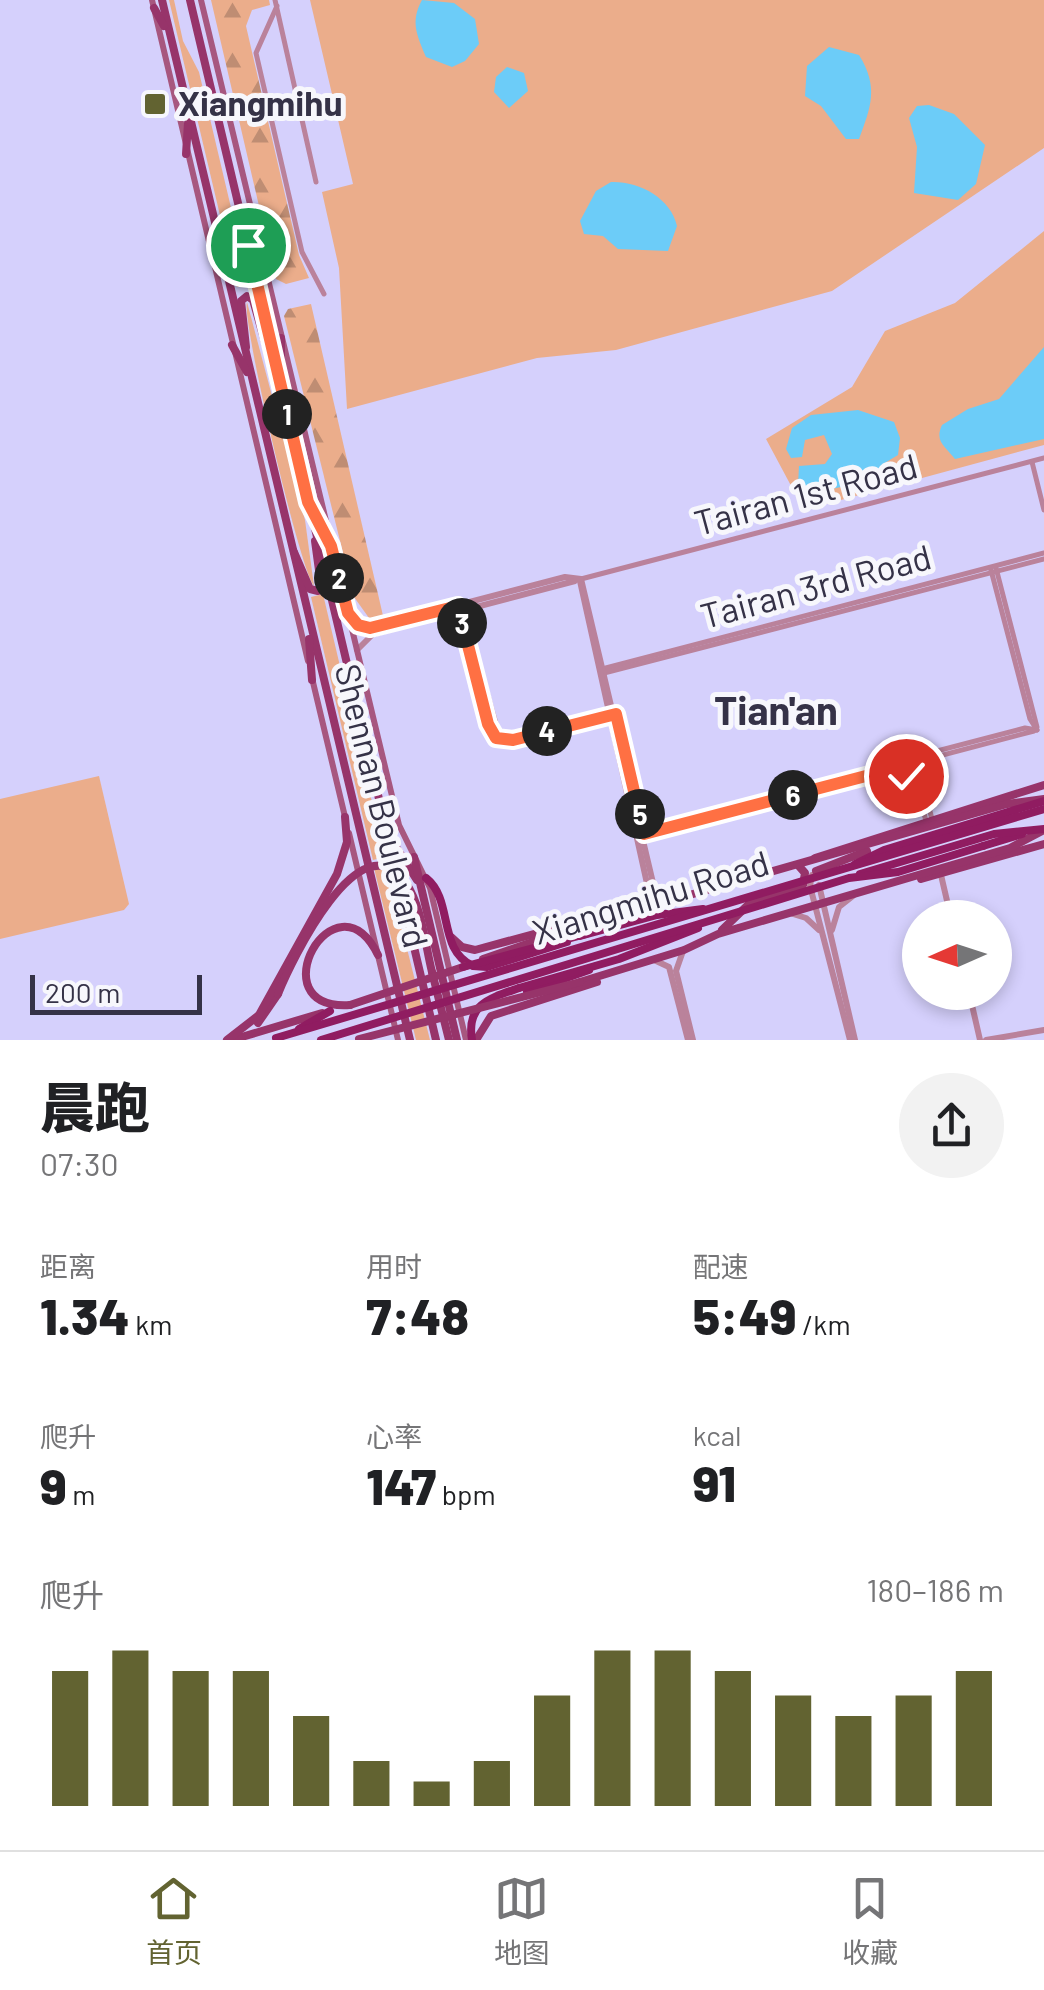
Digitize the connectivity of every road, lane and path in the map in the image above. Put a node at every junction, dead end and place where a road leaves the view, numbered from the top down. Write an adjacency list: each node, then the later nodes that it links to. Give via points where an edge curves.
1 (162, 0): 6 (main road, Shennan Boulevard)
2 (190, 0): 10 (main road, Shennan Boulevard)
3 (201, 0): 11 (main road)
4 (276, 3): 9 (street); 12 (street, via 256,52 302,252)
5 (154, 4): 6 (main road); 8 (main road)
6 (171, 38): 7 (main road, Shennan Boulevard)
7 (188, 113): 8 (main road); 15 (main road, Shennan Boulevard)
8 (186, 154): 14 (main road)
9 (316, 182)
10 (248, 245): 11 (main road); 17 (main road, Shennan Boulevard)
11 (266, 274): 13 (main road)
12 (324, 294)
13 (281, 338): 17 (main road); 24 (main road)
14 (232, 345): 16 (main road); 33 (main road)
15 (247, 362): 16 (main road, Shennan Boulevard); 17 (main road, via 241,301 247,296)
16 (251, 378): 23 (main road, Shennan Boulevard)
17 (282, 388): 20 (main road, Shennan Boulevard)
18 (1044, 458): 19 (street, Tairan 1st Road)
19 (1032, 462): 21 (street); 27 (street, Tairan 1st Road)
20 (308, 502): 22 (main road, Shennan Boulevard); 24 (main road)
21 (1044, 510)
22 (315, 529): 23 (main road, via 318,591 310,589); 45 (main road, Shennan Boulevard)
23 (290, 544): 30 (main road, Shennan Boulevard)
24 (331, 546): 29 (main road)
25 (1044, 556): 26 (street, Tairan 3rd Road)
26 (994, 569): 32 (street, Tairan 3rd Road); 35 (street)
27 (580, 579): 28 (street, Tairan 1st Road, via 565,577); 32 (street)
28 (461, 608): 29 (street, Tairan 1st Road, via 370,628); 31 (street, Tairan 1st Road, via 369,636); 34 (street, via 501,736)
29 (348, 613): 31 (main road)
30 (307, 615): 33 (main road); 89 (main road, Shennan Boulevard)
31 (357, 651): 50 (main road, via 399,825)
32 (603, 671): 34 (street)
33 (312, 680): 43 (main road)
34 (613, 712): 47 (street)
35 (1037, 730): 36 (street); 37 (street)
36 (939, 757): 37 (street); 39 (street)
37 (913, 760): 38 (street); 39 (street); 47 (street)
38 (885, 771): 39 (street); 47 (street)
39 (920, 784): 44 (street)
40 (1044, 785): 44 (main road)
41 (1044, 800): 48 (main road, via 1007,804); 54 (highway, Xiangmihu Road, bridge, via 884,850)
42 (1044, 809): 54 (highway, bridge)
43 (345, 817): 72 (main road); 77 (main road, bridge, via 345,852)
44 (929, 820): 51 (main road)
45 (385, 823): 60 (main road); 90 (main road, Shennan Boulevard)
46 (1044, 828): 54 (highway, bridge, via 994,834); 54 (highway, Xiangmihu Road, bridge, via 898,872); 57 (main road, via 1010,848)
47 (641, 832): 62 (street)
48 (893, 838): 51 (main road); 53 (main road)
49 (1044, 844): 55 (main road)
50 (414, 857): 56 (main road); 60 (main road)
51 (808, 862): 52 (main road); 53 (street)
52 (798, 865): 62 (main road); 69 (main road, via 803,884 749,904)
53 (816, 871): 61 (street, via 809,883)
54 (848, 873): 63 (highway, Xiangmihu Road, bridge)
55 (940, 875): 57 (main road); 59 (street)
56 (426, 878): 66 (highway, via 438,892); 93 (main road)
57 (906, 880): 58 (main road)
58 (858, 892): 61 (main road); 70 (street, via 836,914)
59 (946, 900)
60 (425, 902): 92 (main road, bridge)
61 (819, 904): 64 (main road); 67 (street); 70 (street)
62 (655, 905): 65 (main road)
63 (714, 914): 68 (highway, bridge, via 656,915); 75 (highway, bridge, via 664,943); 83 (highway, Xiangmihu Road, bridge); 86 (highway, Xiangmihu Road, bridge)
64 (786, 914): 67 (street, via 806,918); 69 (main road)
65 (608, 917): 66 (main road, via 475,950 456,944); 74 (main road, bridge)
66 (448, 932): 68 (highway, bridge, via 458,955 473,966)
67 (820, 932): 95 (street)
68 (586, 934): 74 (highway, bridge)
69 (718, 934): 71 (main road)
70 (832, 942): 95 (street)
71 (684, 950): 73 (main road); 94 (street, via 676,970)
72 (378, 955): 78 (main road, via 351,930 330,931 313,943 306,974 317,994); 88 (main road)
73 (652, 960): 76 (main road); 94 (street, via 670,967)
74 (463, 967): 78 (main road, bridge)
75 (596, 967): 79 (highway, bridge); 93 (highway, bridge, via 477,1007)
76 (622, 970): 79 (main road, bridge); 93 (main road, via 491,1016)
77 (275, 993): 85 (main road, via 264,1018); 91 (main road, bridge, via 338,889 356,871 393,871 406,883)
78 (350, 1005): 81 (main road)
79 (476, 1010): 87 (main road, bridge)
80 (974, 1010): 96 (street)
81 (330, 1011): 83 (highway, bridge); 85 (main road)
82 (1044, 1030): 96 (street)
83 (290, 1034): 84 (highway, Xiangmihu Road, bridge)
84 (274, 1039)
85 (233, 1040)
86 (321, 1040)
87 (358, 1040)
88 (398, 1040)
89 (410, 1040)
90 (436, 1040)
91 (449, 1040)
92 (458, 1040)
93 (471, 1040)
94 (690, 1040)
95 (852, 1040)
96 (983, 1040)

